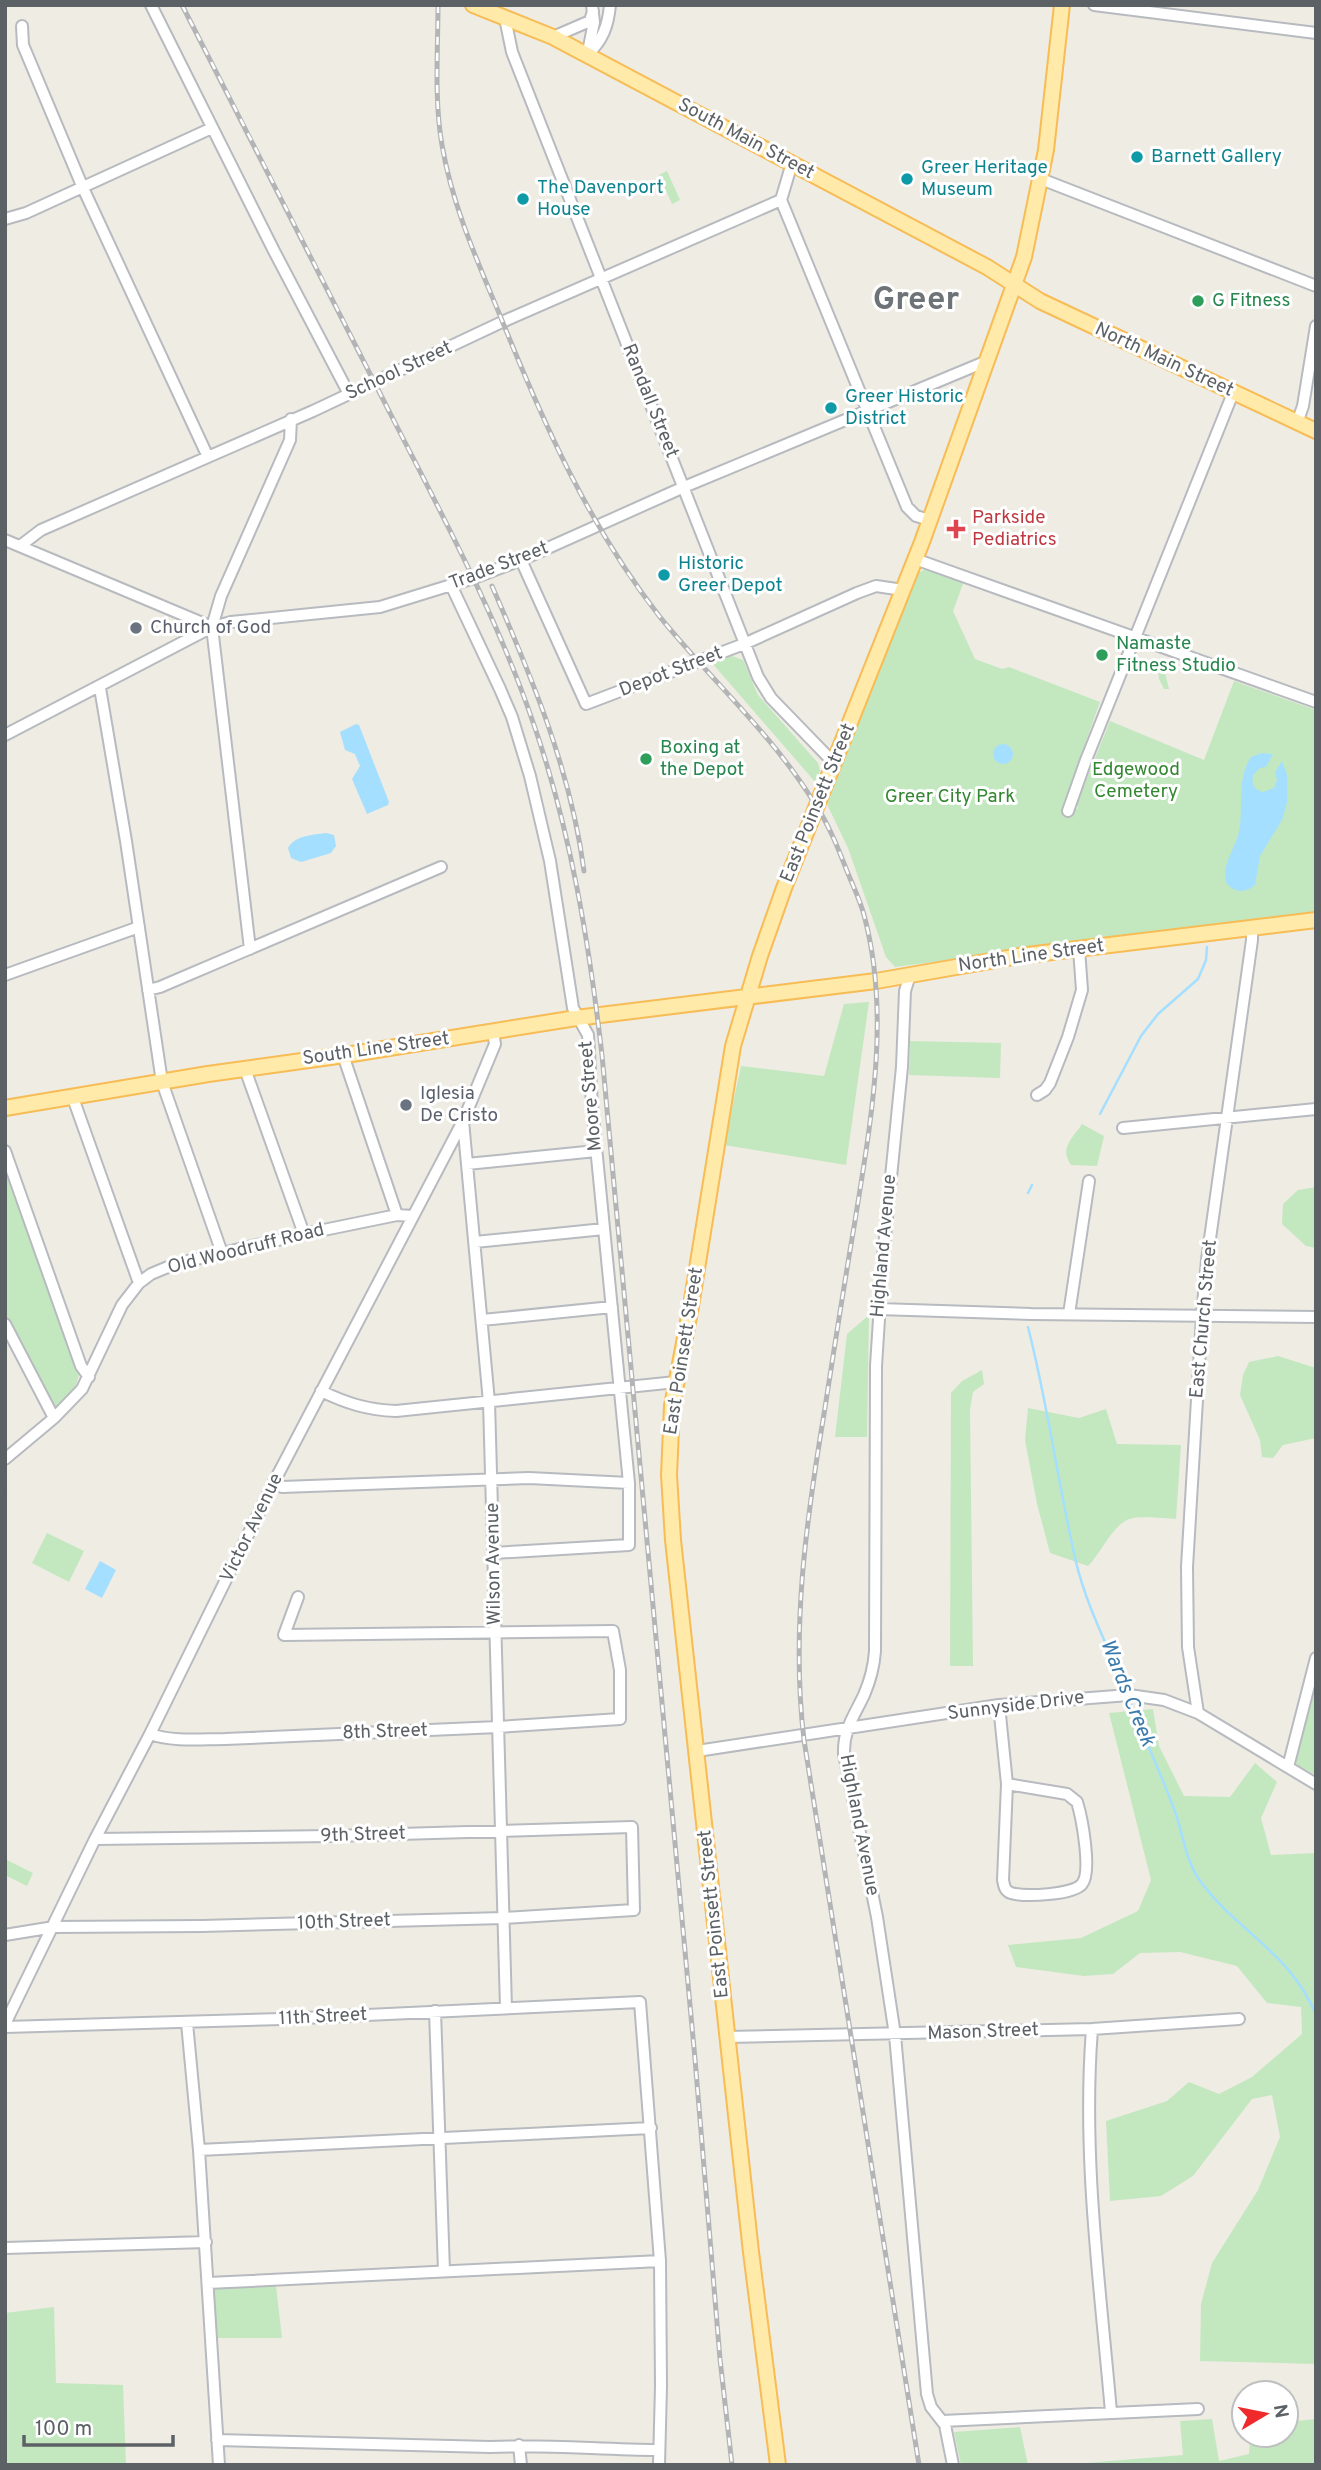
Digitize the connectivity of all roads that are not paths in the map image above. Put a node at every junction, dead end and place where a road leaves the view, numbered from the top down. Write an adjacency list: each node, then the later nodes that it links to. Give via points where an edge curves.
1 (151, 5): 12 (street)
2 (473, 5): 7 (main road, South Main Street)
3 (611, 5): 11 (street, via 599,44)
4 (1062, 5): 14 (main road, East Poinsett Street)
5 (1094, 5): 9 (street)
6 (593, 8): 10 (street, via 590,21); 11 (street, via 593,36)
7 (505, 18): 10 (main road, South Main Street); 18 (street, Randall Street, via 512,52)
8 (22, 26): 15 (street, via 23,45)
9 (1316, 33)
10 (553, 37): 11 (main road, South Main Street)
11 (587, 55): 13 (main road, South Main Street)
12 (212, 128): 15 (street); 26 (street)
13 (792, 163): 16 (street); 19 (main road, South Main Street)
14 (1041, 179): 19 (main road, East Poinsett Street, via 1028,245); 20 (street)
15 (83, 188): 17 (street); 31 (street)
16 (781, 200): 18 (street, School Street); 27 (street)
17 (5, 219)
18 (602, 279): 26 (street, School Street); 32 (street, Randall Street)
19 (1014, 285): 22 (main road, East Poinsett Street); 25 (main road, North Main Street, via 1040,302)
20 (1316, 286)
21 (1316, 326): 29 (street)
22 (987, 361): 23 (street, Trade Street); 24 (main road, East Poinsett Street)
23 (969, 369): 24 (street); 27 (street, Trade Street)
24 (980, 382): 33 (main road, East Poinsett Street)
25 (1233, 393): 29 (main road, North Main Street); 41 (street)
26 (349, 394): 28 (street, School Street)
27 (868, 412): 32 (street, Trade Street); 33 (street, via 907,507)
28 (291, 419): 31 (street, School Street); 40 (street, via 290,440)
29 (1297, 423): 30 (main road, North Main Street)
30 (1316, 431)
31 (208, 457): 35 (street, School Street, via 41,530)
32 (684, 487): 37 (street, Trade Street); 42 (street, Randall Street)
33 (930, 520): 36 (main road, East Poinsett Street)
34 (5, 540): 35 (street)
35 (20, 546): 40 (street)
36 (915, 559): 39 (main road, East Poinsett Street); 41 (street)
37 (521, 560): 38 (street, Trade Street); 42 (street, Depot Street, via 586,705)
38 (451, 585): 40 (street, Trade Street, via 380,607); 58 (street, Moore Street, via 508,707 530,776 550,861)
39 (903, 590): 42 (street, Depot Street, via 876,586); 46 (main road, East Poinsett Street)
40 (212, 627): 43 (street, Trade Street); 52 (street)
41 (1135, 638): 44 (street); 47 (street)
42 (744, 644): 46 (street, Randall Street, via 771,698)
43 (100, 688): 45 (street, Trade Street); 50 (street)
44 (1316, 702)
45 (5, 736)
46 (833, 762): 57 (main road, East Poinsett Street)
47 (1068, 810)
48 (441, 867): 52 (street)
49 (1316, 920): 51 (main road, North Line Street)
50 (139, 927): 54 (street); 56 (street)
51 (1252, 927): 53 (main road, North Line Street); 67 (street, East Church Street)
52 (250, 949): 56 (street)
53 (1079, 949): 55 (main road, North Line Street); 63 (street, via 1083,984 1075,1014 1050,1083)
54 (5, 975)
55 (910, 975): 57 (main road, North Line Street); 82 (street, Highland Avenue)
56 (148, 990): 62 (street)
57 (748, 996): 58 (main road, South Line Street); 89 (main road, East Poinsett Street, via 733,1046)
58 (576, 1018): 59 (main road, South Line Street); 70 (street, Moore Street, via 588,1035)
59 (492, 1032): 60 (main road, South Line Street); 68 (street, Victor Avenue, via 495,1045)
60 (343, 1055): 61 (main road, South Line Street); 74 (street)
61 (245, 1069): 62 (main road, South Line Street); 77 (street)
62 (162, 1082): 64 (main road, South Line Street); 79 (street)
63 (1037, 1095)
64 (73, 1098): 65 (main road, South Line Street); 80 (street)
65 (5, 1108)
66 (1316, 1109): 67 (street)
67 (1227, 1118): 69 (street); 84 (street, East Church Street)
68 (463, 1121): 72 (street, Wilson Avenue); 75 (street, Victor Avenue)
69 (1123, 1128)
70 (596, 1151): 72 (street); 76 (street, Moore Street)
71 (5, 1152): 88 (street, via 81,1366)
72 (467, 1164): 78 (street, Wilson Avenue)
73 (1089, 1181): 83 (street)
74 (397, 1215): 75 (street, Old Woodruff Road); 77 (street, Old Woodruff Road)
75 (413, 1216): 91 (street, Victor Avenue)
76 (604, 1229): 78 (street); 81 (street, Moore Street)
77 (304, 1234): 79 (street, Old Woodruff Road)
78 (475, 1242): 86 (street, Wilson Avenue)
79 (222, 1253): 80 (street, Old Woodruff Road, via 167,1266)
80 (139, 1283): 88 (street, Old Woodruff Road, via 117,1314)
81 (611, 1307): 86 (street); 90 (street, Moore Street)
82 (879, 1309): 83 (street); 105 (street, Highland Avenue, via 875,1651 865,1692)
83 (1069, 1314): 84 (street)
84 (1202, 1315): 85 (street); 103 (street, East Church Street, via 1187,1567 1188,1647)
85 (1316, 1317)
86 (482, 1320): 92 (street, Wilson Avenue)
87 (5, 1324): 93 (street)
88 (89, 1377): 93 (street, Old Woodruff Road, via 74,1400)
89 (677, 1382): 90 (street); 107 (main road, East Poinsett Street, via 669,1442 670,1507)
90 (619, 1387): 92 (street); 97 (street, Moore Street)
91 (321, 1391): 92 (street, via 346,1404 379,1410); 96 (street, Victor Avenue)
92 (489, 1402): 95 (street, Wilson Avenue)
93 (54, 1418): 94 (street, Old Woodruff Road)
94 (5, 1460)
95 (491, 1480): 96 (street, via 282,1488); 97 (street, via 562,1478); 98 (street, Wilson Avenue)
96 (274, 1482): 106 (street, Victor Avenue)
97 (629, 1483): 98 (street, Moore Street, via 629,1545)
98 (494, 1553): 100 (street, Wilson Avenue)
99 (298, 1597): 100 (street, via 284,1635)
100 (495, 1633): 104 (street, Wilson Avenue); 104 (street, 8th Street, via 613,1631 620,1670 620,1719)
101 (1316, 1658): 108 (street)
102 (999, 1705): 103 (street, Sunnyside Drive, via 1129,1695 1164,1700); 105 (street, Sunnyside Drive); 109 (street)
103 (1198, 1713): 108 (street, Sunnyside Drive)
104 (498, 1727): 106 (street, 8th Street, via 197,1739); 111 (street, Wilson Avenue)
105 (846, 1729): 107 (street, Sunnyside Drive); 123 (street, Highland Avenue, via 844,1754)
106 (150, 1734): 112 (street, Victor Avenue)
107 (697, 1751): 124 (main road, East Poinsett Street)
108 (1288, 1767): 110 (street, Sunnyside Drive)
109 (1007, 1784): 109 (street, via 1005,1888 1011,1893 1041,1894 1079,1887 1085,1880 1085,1857 1077,1802 1067,1794)
110 (1316, 1784)
111 (501, 1830): 112 (street, 9th Street); 113 (street, 9th Street, via 632,1827); 114 (street, Wilson Avenue)
112 (95, 1839): 115 (street, Victor Avenue)
113 (634, 1910): 114 (street, 10th Street)
114 (504, 1918): 115 (street, 10th Street); 117 (street, Wilson Avenue)
115 (54, 1927): 116 (street, 10th Street); 121 (street, Victor Avenue)
116 (5, 1935)
117 (506, 2008): 118 (street, 11th Street); 125 (street, 11th Street, via 640,2002)
118 (435, 2011): 120 (street, 11th Street); 126 (street)
119 (1239, 2019): 122 (street, Mason Street)
120 (187, 2023): 121 (street, 11th Street); 127 (street)
121 (5, 2025)
122 (1092, 2029): 123 (street, Mason Street); 134 (street, via 1090,2142)
123 (895, 2035): 124 (street, Mason Street); 135 (street, Highland Avenue, via 927,2394)
124 (727, 2037): 142 (main road, East Poinsett Street)
125 (651, 2128): 126 (street); 130 (street)
126 (440, 2140): 127 (street); 131 (street)
127 (199, 2150): 128 (street)
128 (206, 2242): 129 (street); 132 (street)
129 (5, 2248)
130 (660, 2261): 131 (street); 138 (street)
131 (444, 2271): 132 (street)
132 (208, 2283): 136 (street)
133 (1198, 2409): 134 (street)
134 (1111, 2412): 135 (street)
135 (942, 2421): 143 (street, Highland Avenue)
136 (217, 2440): 137 (street); 139 (street)
137 (519, 2445): 138 (street); 140 (street)
138 (658, 2450): 141 (street)
139 (219, 2465)
140 (521, 2465)
141 (659, 2465)
142 (778, 2465)
143 (953, 2465)

